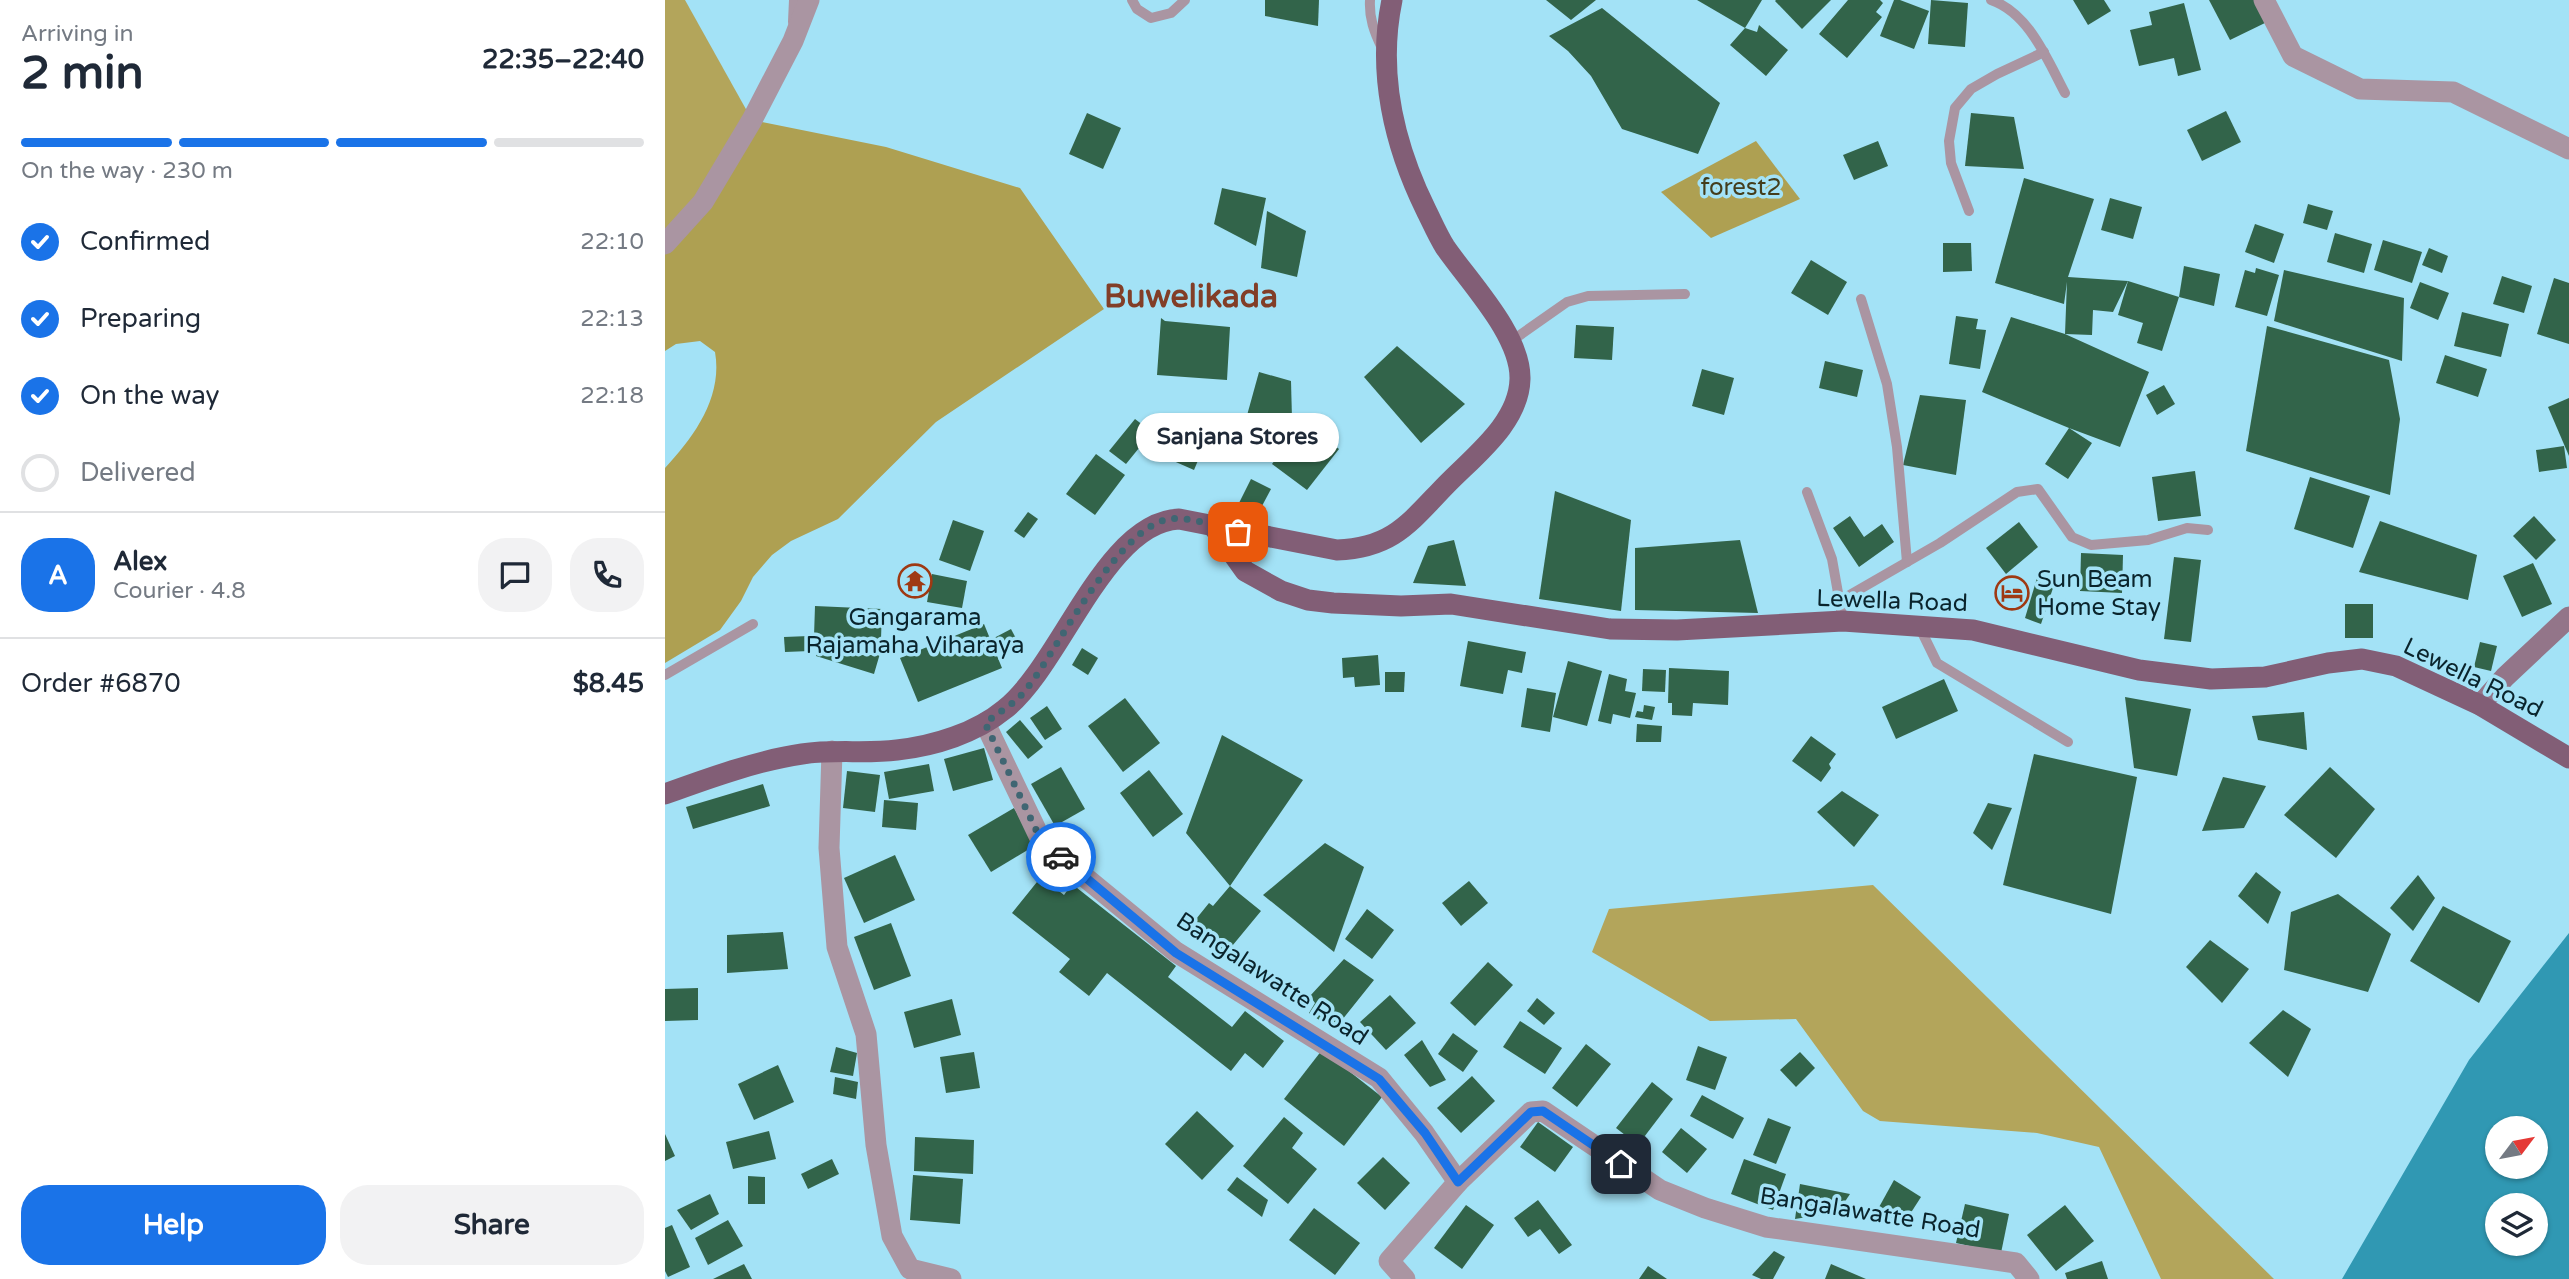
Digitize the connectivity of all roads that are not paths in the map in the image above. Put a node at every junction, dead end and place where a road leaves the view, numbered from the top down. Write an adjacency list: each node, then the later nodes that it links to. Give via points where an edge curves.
1 (794, 0): 9 (lane)
2 (809, 0): 9 (street)
3 (1132, 0): 4 (lane, via 1151,18 1171,13)
4 (1185, 0)
5 (1370, 0): 11 (lane, via 1373,29)
6 (1391, 0): 11 (main road)
7 (1991, 0): 10 (lane, via 2016,13)
8 (2264, 0): 13 (street, via 2293,56 2360,89 2453,92)
9 (793, 41): 15 (street, via 702,202)
10 (2044, 52): 12 (lane); 14 (lane, via 1971,89 1955,108 1949,141 1951,163)
11 (1385, 53): 18 (main road, via 1389,100 1409,174 1443,244)
12 (2065, 93)
13 (2569, 149)
14 (1969, 211)
15 (665, 244)
16 (1685, 294): 18 (lane, via 1588,296 1567,302)
17 (1861, 299): 22 (lane, via 1887,384)
18 (1510, 342): 20 (main road, via 1520,380 1501,428 1392,537 1361,549 1337,550)
19 (1807, 492): 23 (lane, via 1832,559)
20 (1213, 526): 23 (main road, Lewella Road, via 1245,571 1308,600 1451,604 1610,629 1677,630); 29 (main road, via 1168,519 1135,537 1110,565 1032,682 1018,699)
21 (2208, 530): 22 (lane, via 2187,528 2148,540 2091,545 2072,537 2047,498 2038,489 2030,489 2017,492)
22 (1907, 562): 23 (lane)
23 (1842, 611): 26 (main road, Lewella Road)
24 (2569, 617): 28 (street)
25 (753, 624): 27 (lane)
26 (1919, 626): 28 (main road, Lewella Road, via 1973,630 2139,670 2211,679 2265,677 2362,659 2396,667); 30 (lane, via 1937,663)
27 (665, 675)
28 (2480, 705): 32 (main road, Lewella Road)
29 (985, 723): 31 (main road, via 925,745); 34 (street, Bangalawatte Road, via 1047,846 1176,953 1379,1079 1425,1133)
30 (2069, 742)
31 (832, 751): 33 (main road, via 779,757); 35 (street, via 829,848 837,947 866,1034 876,1145)
32 (2569, 758)
33 (665, 794)
34 (1458, 1182): 37 (street, Bangalawatte Road, via 1389,1261); 38 (street, Bangalawatte Road, via 1531,1112 1543,1111 1660,1190 1705,1208 1766,1227 2016,1263)
35 (901, 1274): 36 (street)
36 (951, 1279)
37 (1405, 1279)
38 (2029, 1279)

